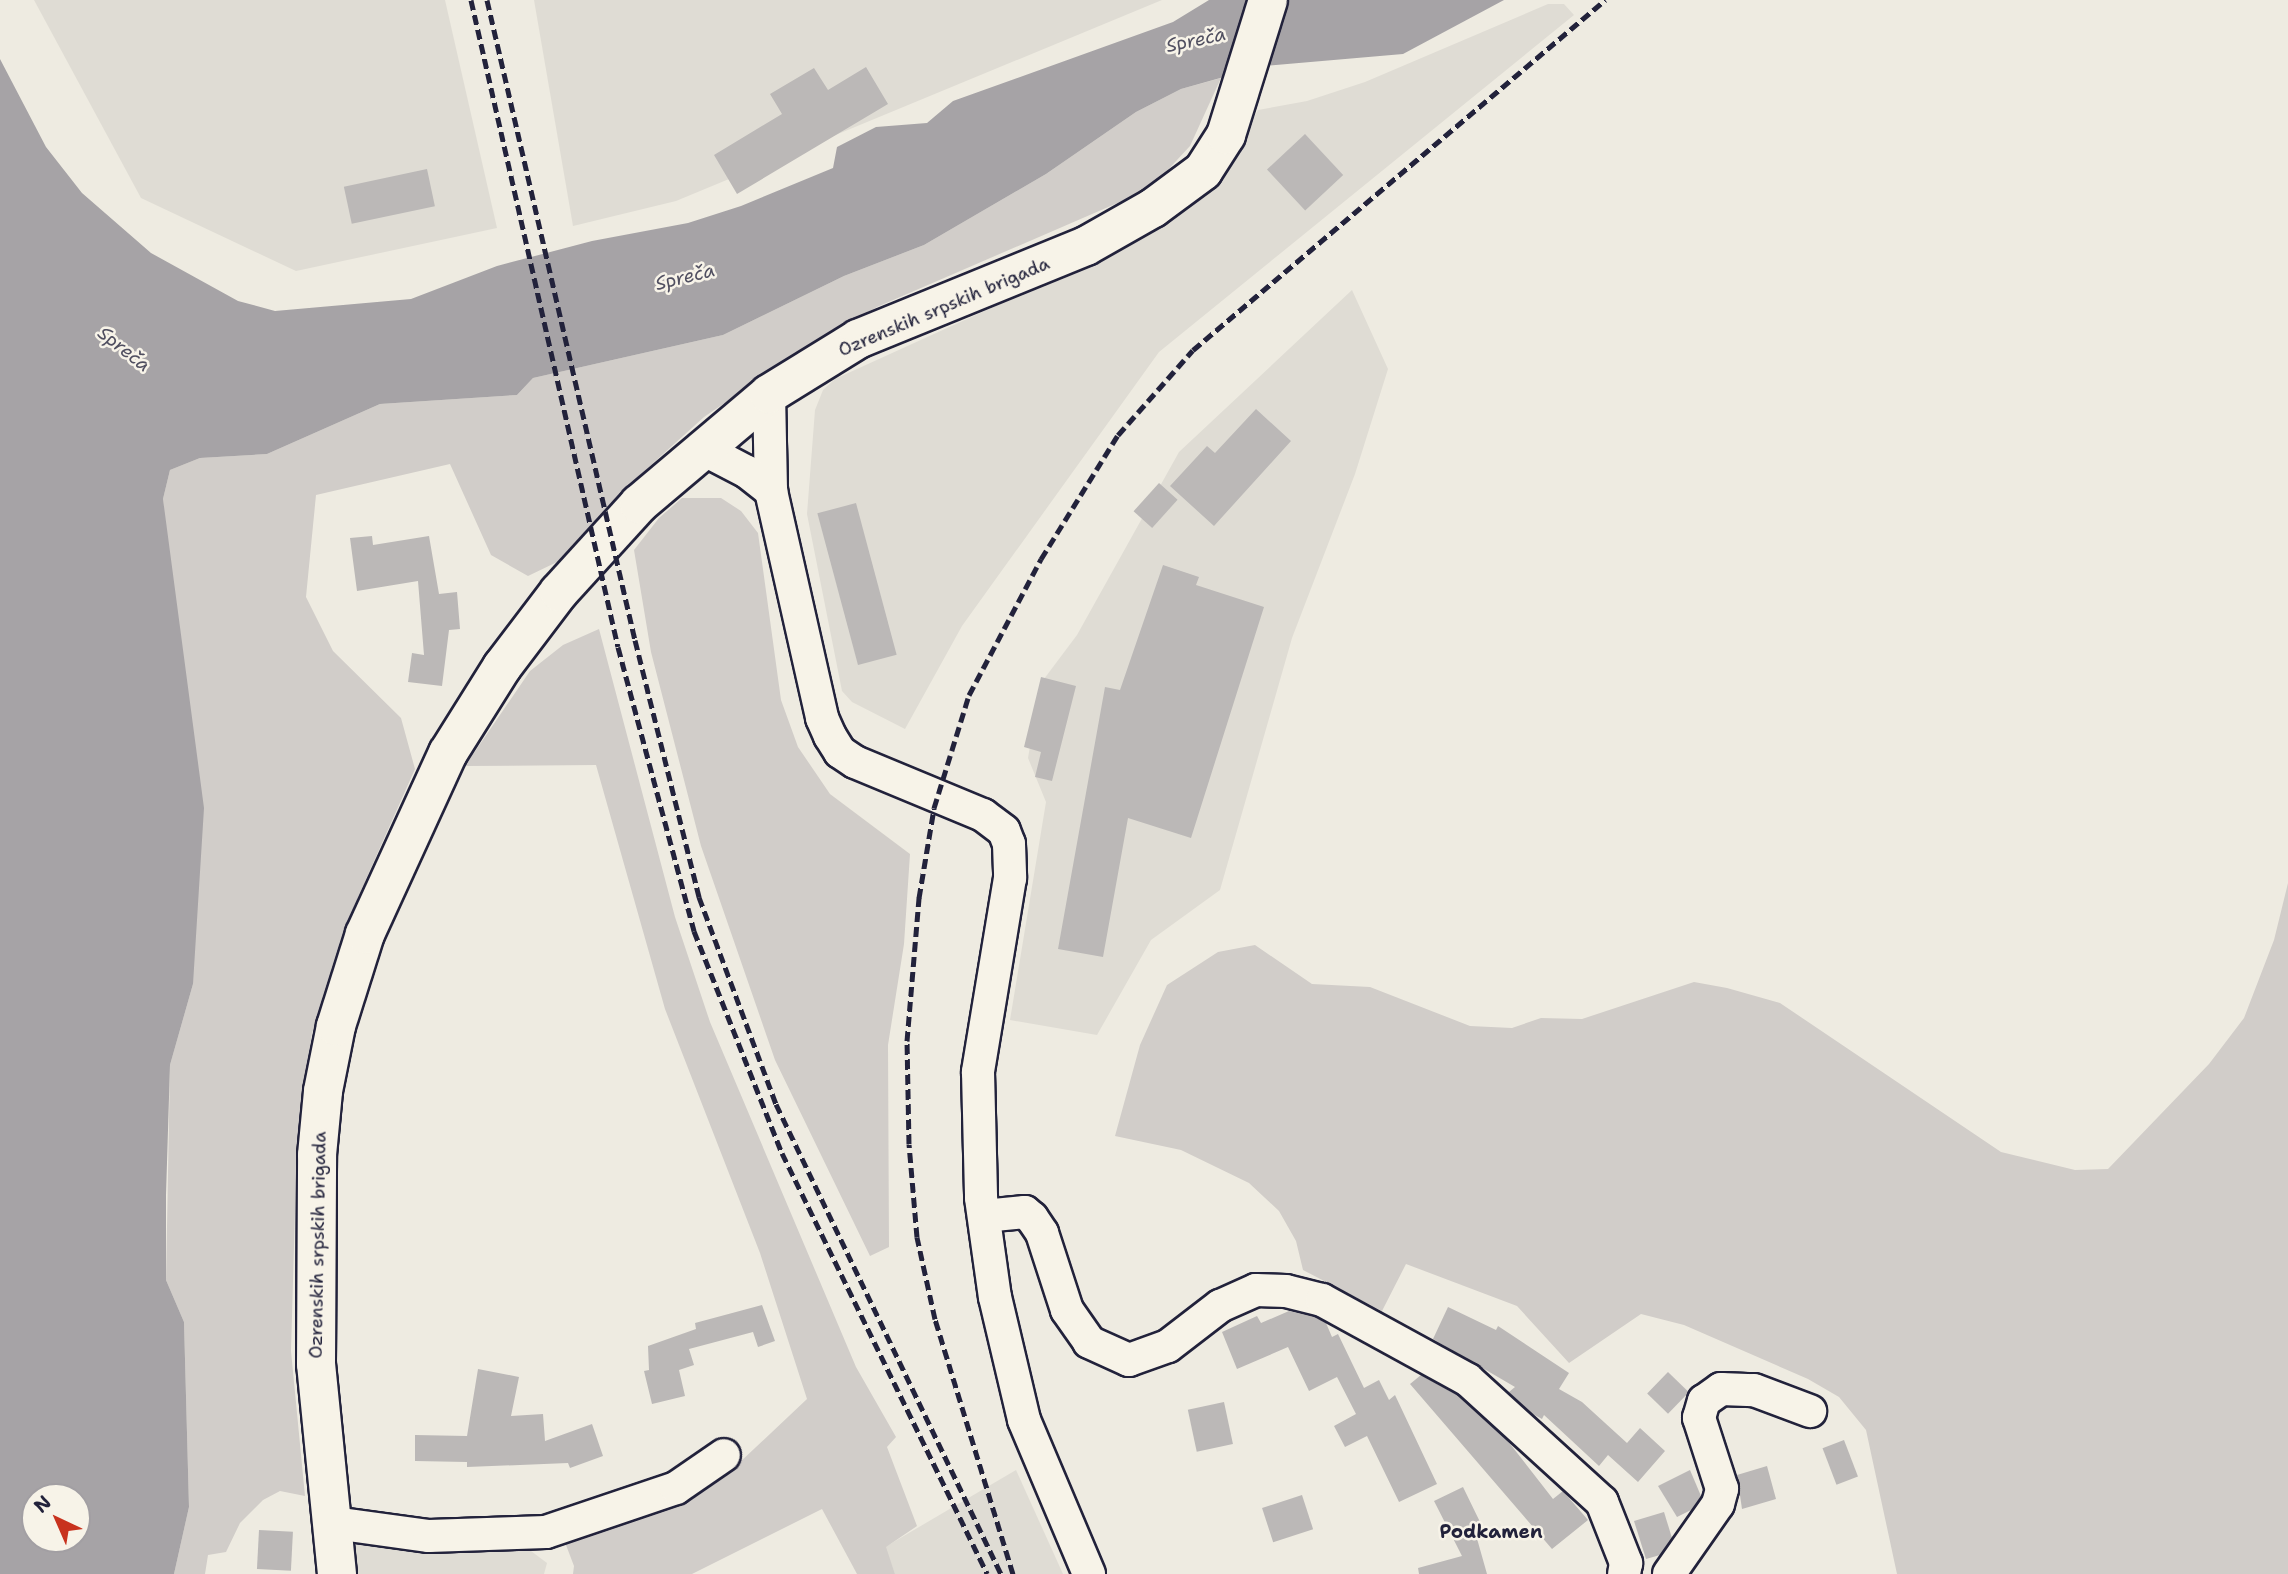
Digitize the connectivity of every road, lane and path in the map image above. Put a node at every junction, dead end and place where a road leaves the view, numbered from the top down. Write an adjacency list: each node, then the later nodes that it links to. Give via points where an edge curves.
1 (1268, 0): 2 (main road, Ozrenskih srpskih brigada, via 1226,135 1203,170 1153,208 1086,246 858,339)
2 (769, 394): 3 (main road, Ozrenskih srpskih brigada); 4 (street)
3 (703, 449): 4 (street, via 747,472); 8 (main road, Ozrenskih srpskih brigada, via 639,504 559,592 502,667 448,753 365,934 336,1026 317,1155 316,1364)
4 (771, 491): 5 (street, via 822,718 841,752 905,785 983,815 1004,831 1009,844 1011,869 978,1072)
5 (984, 1216): 10 (street, via 995,1297 1024,1420 1045,1479); 11 (street, via 1025,1212 1032,1218 1042,1233 1057,1287 1089,1342 1129,1360 1168,1346 1220,1306 1256,1290 1286,1291 1322,1300 1468,1380 1602,1502 1626,1563)
6 (1810, 1410): 12 (street, via 1754,1390 1721,1389 1704,1401 1699,1418 1722,1489 1718,1504)
7 (724, 1455): 8 (street, via 676,1488 546,1532 429,1536)
8 (334, 1523): 9 (main road, Ozrenskih srpskih brigada)
9 (337, 1574)
10 (1089, 1574)
11 (1624, 1574)
12 (1669, 1574)

